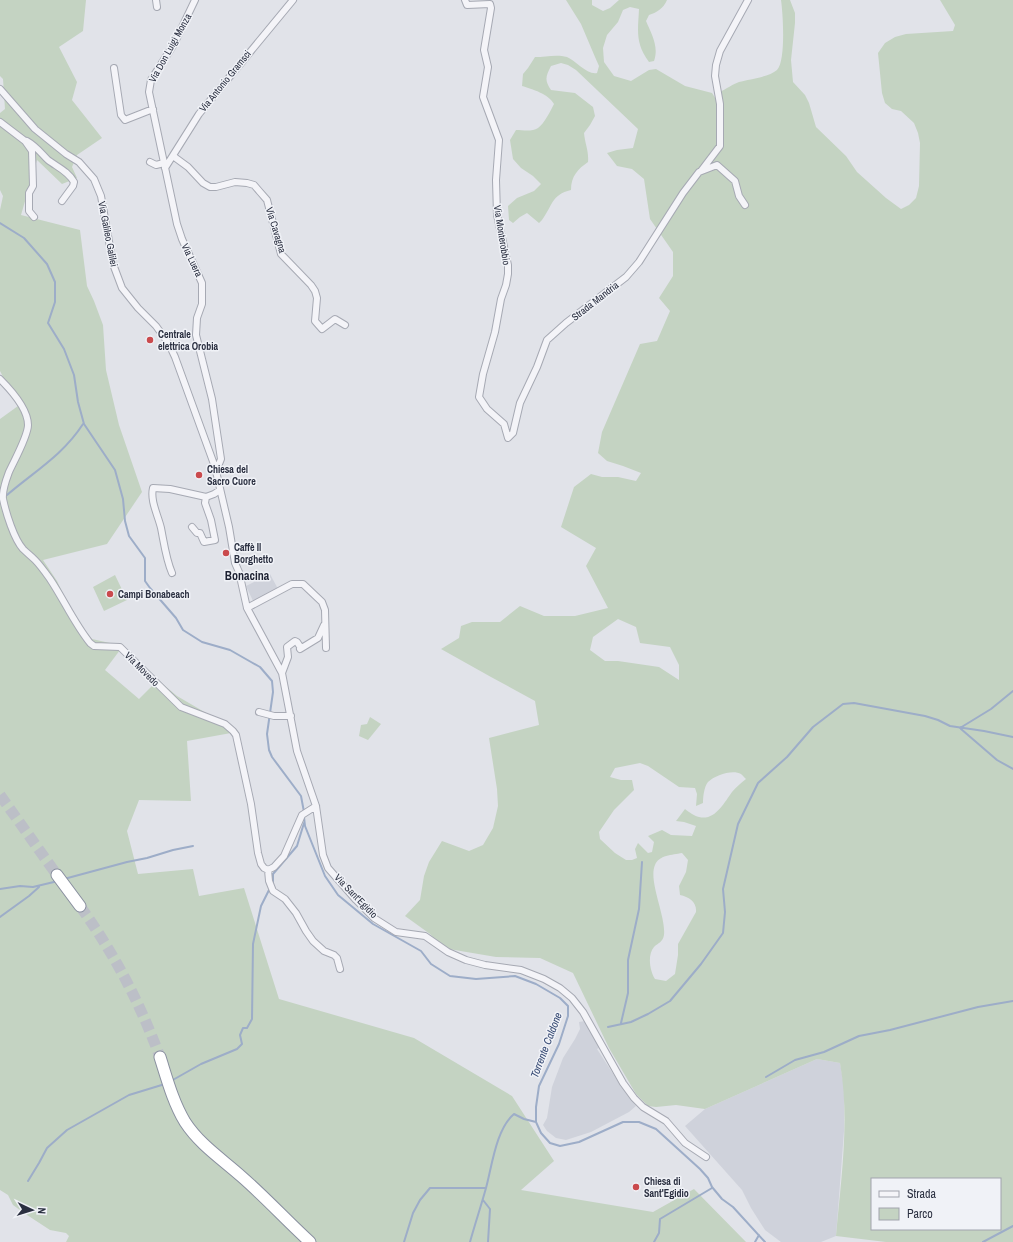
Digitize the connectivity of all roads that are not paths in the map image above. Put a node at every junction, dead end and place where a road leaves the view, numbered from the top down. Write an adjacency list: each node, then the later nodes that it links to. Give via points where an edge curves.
1 (156, 0): 6 (street)
2 (195, 0): 9 (street, Via Don Luigi Monza, via 174,44 151,80 149,92)
3 (293, 0): 12 (street, Via Antonio Gramsci, via 199,114)
4 (465, 0): 21 (street, Via Monterobbio, via 467,5 486,3 490,4 491,8 484,50 488,67 483,97 499,140 497,214 508,274 479,397 504,424)
5 (748, 0): 15 (street, Strada Mandria, via 720,51 716,64 715,76 720,104 720,146)
6 (157, 7)
7 (114, 68): 9 (street, via 121,115 125,120)
8 (0, 88): 22 (street, Via Galileo Galilei, via 35,129 79,162 94,179 101,196 112,264 122,288 169,344)
9 (153, 109): 14 (street, Via Don Luigi Monza)
10 (0, 122): 11 (street)
11 (25, 141): 16 (street, via 71,177 73,186); 18 (street, via 32,150 33,186 29,193 29,201 30,211)
12 (173, 156): 14 (street, Via Antonio Gramsci); 19 (street, Via Cavagna, via 210,187 235,182 254,185 267,200 281,254 315,291 315,321 322,329 335,319)
13 (150, 162): 14 (street)
14 (165, 166): 22 (street, Via Luera, via 177,224 202,283 202,304 197,318 196,334 212,399 221,459)
15 (701, 171): 17 (street, via 717,165 735,181 739,196); 21 (street, Strada Mandria, via 626,277 547,340 520,403 513,433)
16 (62, 200)
17 (745, 205)
18 (34, 217)
19 (345, 325)
20 (0, 379): 34 (street, Via Movedo, via 25,411 28,426 3,490 16,537 23,549 47,575 90,643 94,646 120,647 181,707 225,724 233,731 251,804 258,853 261,864)
21 (508, 438)
22 (215, 467): 23 (street, Via Galileo Galilei)
23 (220, 490): 24 (street); 27 (street, Via Sant'Egidio, via 235,563)
24 (206, 496): 25 (street, via 205,503 215,540 204,542 200,533); 26 (street, via 153,488 155,509)
25 (192, 527)
26 (172, 573)
27 (248, 608): 28 (street, via 298,583 303,584 322,602); 30 (street, Via Sant'Egidio)
28 (326, 620): 29 (street); 30 (street, via 318,638 300,648 295,641 287,647 288,657)
29 (326, 648)
30 (282, 673): 32 (street, Via Sant'Egidio)
31 (259, 712): 32 (street, via 274,716)
32 (291, 716): 33 (street, Via Sant'Egidio, via 297,751)
33 (316, 806): 34 (street, via 302,814 284,856); 39 (street, Via Sant'Egidio, via 328,868 374,918 396,932 425,936 448,952 466,960 521,970 560,988 572,998 582,1012 634,1098 643,1107 666,1121 685,1143)
34 (268, 870): 37 (street, via 273,891 293,908 313,941 324,951 334,954)
35 (57, 875): 36 (highway)
36 (80, 906)
37 (340, 970)
38 (160, 1057): 40 (highway, via 173,1097 194,1135 242,1176)
39 (706, 1157)
40 (310, 1242)

